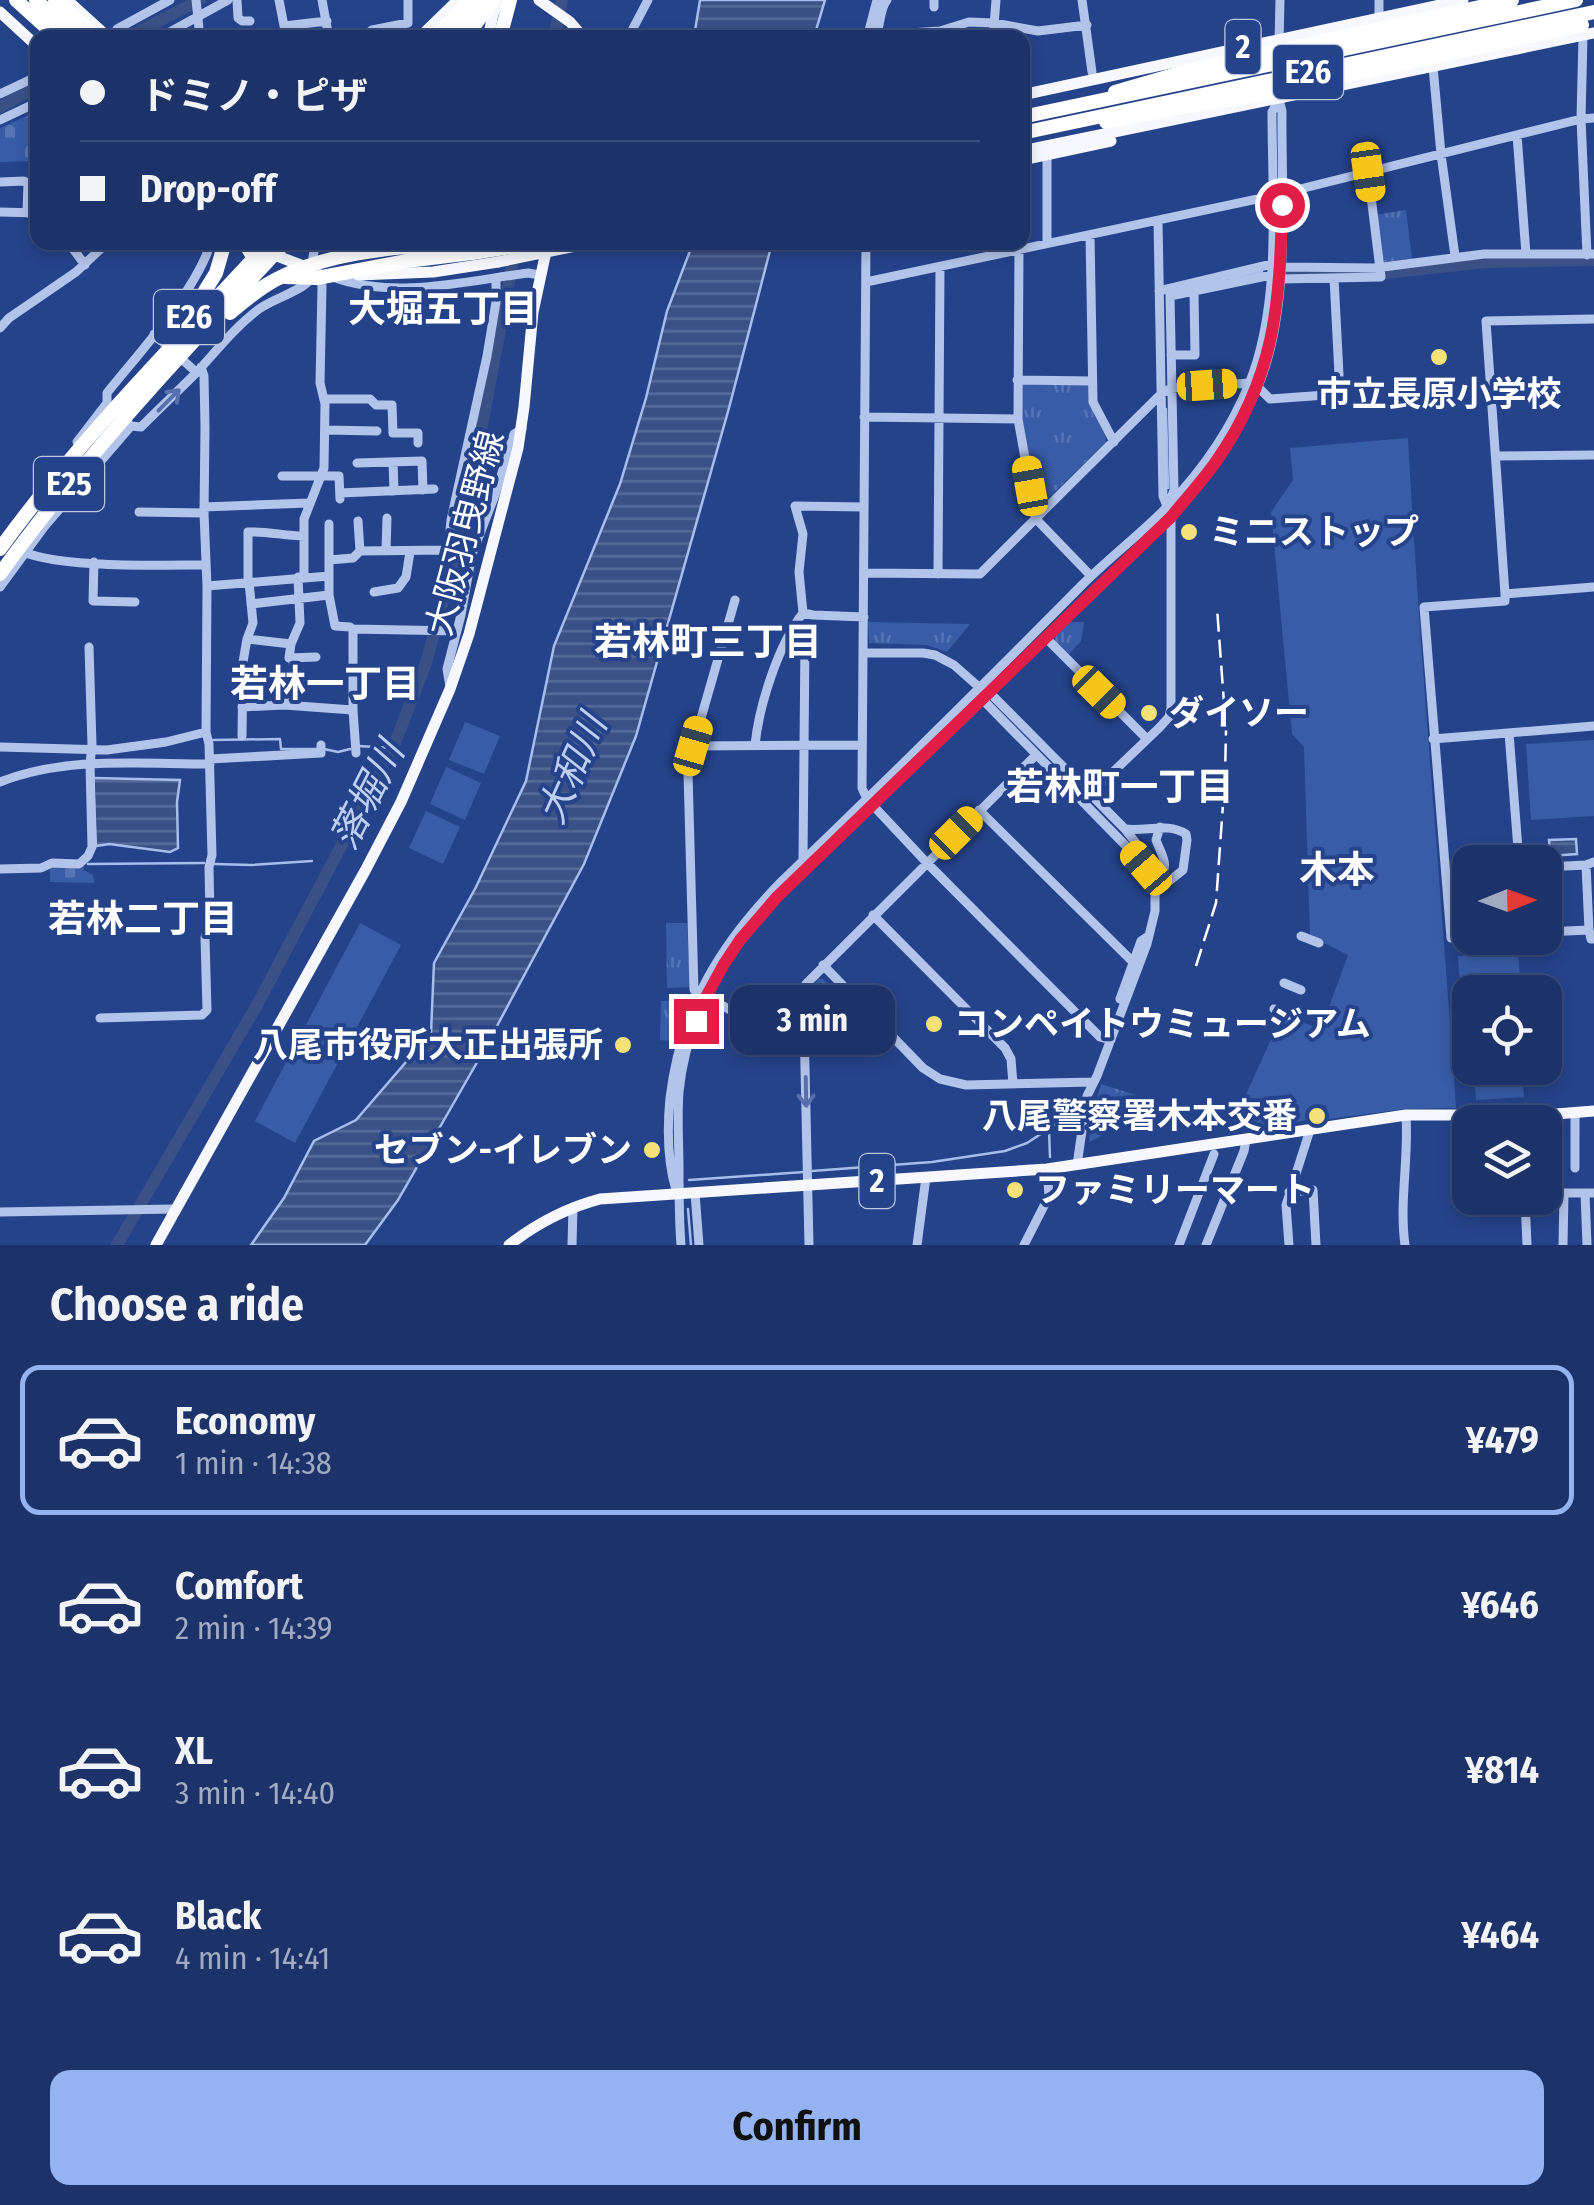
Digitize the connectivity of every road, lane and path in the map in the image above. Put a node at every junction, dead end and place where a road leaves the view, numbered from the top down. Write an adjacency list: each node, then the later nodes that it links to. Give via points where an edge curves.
1 (13, 0): 38 (highway); 39 (highway)
2 (36, 0): 40 (highway)
3 (55, 0): 41 (highway)
4 (67, 0): 42 (main road)
5 (170, 0): 27 (street)
6 (196, 0): 31 (street)
7 (228, 0): 31 (street)
8 (237, 0): 33 (street, via 238,18)
9 (279, 0): 34 (street, via 284,26)
10 (322, 0): 34 (street)
11 (408, 0): 47 (street, via 408,23)
12 (458, 0): 48 (main road)
13 (470, 0): 49 (highway)
14 (480, 0): 50 (highway)
15 (496, 0): 51 (highway); 52 (main road)
16 (510, 0): 53 (highway)
17 (648, 0): 55 (street)
18 (877, 0): 56 (street)
19 (887, 0): 57 (street)
20 (996, 0): 35 (street)
21 (1082, 0): 36 (street)
22 (1280, 0): 60 (street)
23 (1380, 0): 32 (street)
24 (1512, 0): 71 (highway, bridge, via 1191,70)
25 (1576, 0): 71 (highway, E26, bridge)
26 (1457, 1): 32 (main road, 2)
27 (159, 3): 43 (street)
28 (544, 3): 54 (main road)
29 (0, 12): 61 (main road)
30 (1594, 12): 76 (highway, E26, bridge)
31 (198, 15): 44 (street); 45 (street)
32 (1379, 18): 60 (main road, 2)
33 (250, 21)
34 (327, 21): 46 (street)
35 (994, 23): 36 (street, via 1038,31); 58 (street); 59 (street)
36 (1087, 25): 64 (street)
37 (1588, 29): 62 (main road, 2); 73 (street); 77 (highway, bridge)
38 (42, 30)
39 (49, 30)
40 (68, 30)
41 (89, 30)
42 (109, 30)
43 (118, 30)
44 (173, 30)
45 (199, 30)
46 (328, 30)
47 (372, 30)
48 (427, 30)
49 (442, 30)
50 (458, 30)
51 (472, 30)
52 (489, 30)
53 (502, 30)
54 (577, 30)
55 (632, 30)
56 (869, 30)
57 (878, 30)
58 (943, 30)
59 (994, 30)
60 (1280, 39): 63 (main road, 2); 69 (street)
61 (30, 40)
62 (1433, 67): 69 (main road, 2); 80 (street)
63 (1144, 68): 64 (main road); 67 (main road, 2)
64 (1092, 72): 66 (main road)
65 (30, 80): 68 (street)
66 (1030, 89)
67 (1030, 89)
68 (0, 94)
69 (1279, 100): 75 (main road, 2); 85 (street)
70 (30, 106): 74 (street)
71 (1030, 116)
72 (1594, 118): 73 (street)
73 (1580, 119): 78 (street); 110 (street)
74 (0, 120)
75 (1156, 124): 79 (main road, 2); 81 (main road, via 1132,137)
76 (1030, 133)
77 (1030, 134)
78 (1518, 135): 80 (street); 109 (street)
79 (1030, 149)
80 (1441, 154): 83 (street); 111 (street)
81 (1047, 155): 82 (main road); 91 (street)
82 (1030, 158)
83 (1368, 172): 85 (street); 113 (street)
84 (0, 182): 86 (street, via 28,183)
85 (1277, 195): 89 (street); 116 (street)
86 (30, 198)
87 (0, 212): 88 (street)
88 (30, 213)
89 (1158, 221): 90 (street); 122 (street)
90 (1090, 235): 91 (street); 130 (street)
91 (1047, 244): 92 (street)
92 (1030, 247)
93 (74, 250): 112 (street)
94 (100, 250): 112 (street)
95 (208, 250): 126 (street)
96 (223, 250): 133 (highway, E26, bridge, via 206,292)
97 (248, 250): 103 (highway, bridge, via 265,269 298,279)
98 (264, 250): 115 (main road)
99 (270, 250): 120 (highway, E26, bridge)
100 (271, 250): 133 (highway, E25, bridge)
101 (315, 250): 115 (street)
102 (393, 250): 133 (highway, E25, bridge, via 349,256 275,280)
103 (492, 250)
104 (543, 250): 117 (main road, 大阪羽曳野線)
105 (557, 250): 115 (main road, bridge, via 433,272)
106 (866, 250): 121 (street)
107 (1015, 250): 114 (street)
108 (1019, 250): 129 (street)
109 (1526, 254): 110 (street); 111 (street)
110 (1590, 254)
111 (1455, 256): 113 (street)
112 (85, 265): 125 (street)
113 (1381, 266): 116 (street); 119 (street, via 1381,277)
114 (940, 268): 121 (street); 138 (street)
115 (317, 271): 118 (street, via 382,288); 128 (street, via 310,282 262,306); 135 (street)
116 (1276, 271): 119 (street); 122 (street); 123 (street); 131 (street, via 1274,330)
117 (534, 274): 118 (street); 141 (main road, 大阪羽曳野線)
118 (500, 277): 166 (street)
119 (1334, 278): 131 (street, via 1340,394 1270,399)
120 (234, 280): 133 (highway, E25, bridge)
121 (866, 282): 137 (street)
122 (1160, 291): 134 (street)
123 (1194, 292): 127 (street, via 1170,296); 127 (street, via 1195,355)
124 (1594, 319): 147 (street, via 1486,321)
125 (0, 328)
126 (154, 334): 128 (street); 136 (street, via 107,393)
127 (1170, 356): 132 (street)
128 (198, 370): 140 (street, one-way to 128, via 141,427); 155 (street, via 204,376)
129 (1017, 380): 130 (street); 139 (street)
130 (1092, 380): 144 (street, via 1093,402)
131 (1254, 385): 132 (street); 157 (street, via 1226,446)
132 (1171, 388): 134 (street); 157 (street)
133 (141, 391): 164 (highway, E25, bridge); 175 (highway, E25, bridge)
134 (1161, 394): 144 (street); 157 (street)
135 (324, 399): 142 (street); 145 (street, via 392,405 393,433 418,432)
136 (107, 403): 140 (street); 163 (street)
137 (864, 417): 138 (street); 154 (street)
138 (939, 419): 139 (street); 176 (street)
139 (1018, 420): 159 (street)
140 (131, 426): 169 (street)
141 (522, 429): 170 (street, via 514,434); 205 (main road, 大阪羽曳野線)
142 (325, 430): 143 (street); 150 (street)
143 (377, 430)
144 (1114, 442): 159 (street)
145 (418, 443)
146 (1594, 455): 147 (street)
147 (1496, 456): 185 (street)
148 (394, 462): 149 (street); 152 (street); 152 (street, via 422,461 428,489)
149 (357, 464)
150 (321, 475): 151 (street); 152 (street, via 340,476 340,496); 153 (street)
151 (282, 476)
152 (394, 491)
153 (309, 504): 155 (street); 162 (street)
154 (864, 507): 174 (street); 191 (street, via 795,506 803,534)
155 (204, 510): 156 (street); 173 (street)
156 (139, 512)
157 (1169, 512): 178 (street); 196 (street); 214 (street, via 1171,708)
158 (387, 518): 165 (street)
159 (1036, 519): 176 (street, via 980,574); 178 (street)
160 (358, 521): 167 (street)
161 (329, 524): 171 (street)
162 (304, 536): 179 (street); 180 (street, via 248,532)
163 (0, 537): 169 (street)
164 (0, 549)
165 (386, 550): 167 (street); 168 (street)
166 (448, 550): 168 (street); 170 (street)
167 (360, 551): 171 (street)
168 (410, 552): 184 (street, via 398,588)
169 (25, 554): 172 (street); 182 (street)
170 (472, 554): 195 (street)
171 (329, 560): 177 (street)
172 (94, 562): 173 (street); 189 (street, via 93,601)
173 (206, 565): 181 (street)
174 (864, 573): 176 (street); 192 (street)
175 (0, 574)
176 (938, 574)
177 (328, 576): 179 (street); 186 (street)
178 (1091, 576): 206 (street)
179 (301, 577): 180 (street); 187 (street)
180 (248, 582): 181 (street); 190 (street)
181 (207, 586): 211 (street)
182 (0, 587)
183 (1594, 588): 185 (street)
184 (374, 592)
185 (1505, 594): 215 (street, via 1506,601 1424,606)
186 (329, 596): 187 (street); 194 (street, via 335,626)
187 (298, 600): 190 (street); 198 (street, via 300,624)
188 (736, 600): 219 (street)
189 (135, 602)
190 (251, 604): 197 (street)
191 (803, 613): 192 (street); 193 (street)
192 (864, 617): 200 (street)
193 (792, 626): 216 (street, via 804,636); 217 (street, via 758,717)
194 (353, 629): 195 (street); 209 (street)
195 (453, 631): 205 (street)
196 (1044, 637): 206 (street); 214 (street)
197 (247, 639): 198 (street); 208 (street)
198 (291, 644): 202 (street)
199 (89, 647): 222 (street)
200 (864, 653): 206 (street, via 935,655); 218 (street)
201 (316, 657): 202 (street)
202 (293, 658): 203 (street)
203 (294, 674)
204 (285, 685): 207 (street)
205 (450, 689): 283 (main road, 大阪羽曳野線, via 374,854)
206 (984, 694): 225 (street); 230 (street); 231 (street)
207 (284, 706): 208 (street); 209 (street)
208 (242, 707): 213 (street)
209 (353, 710): 224 (street)
210 (1594, 726): 212 (street)
211 (206, 732): 222 (street); 226 (street)
212 (1509, 734): 215 (street); 235 (street)
213 (242, 736)
214 (1146, 738): 230 (street)
215 (1433, 739): 249 (street)
216 (804, 744): 217 (street); 218 (street); 238 (street)
217 (755, 745): 219 (street)
218 (862, 745): 231 (street, via 862,788)
219 (693, 746): 255 (street, via 692,985)
220 (0, 747): 221 (street)
221 (30, 748): 222 (street); 228 (street)
222 (91, 749): 227 (street)
223 (321, 749): 226 (street)
224 (355, 749)
225 (1036, 755): 232 (street); 243 (street)
226 (210, 762): 227 (street); 260 (street, via 207,1010)
227 (90, 764): 228 (street); 242 (street, via 92,848 84,862)
228 (30, 773): 229 (street)
229 (0, 782)
230 (1090, 794): 234 (street)
231 (869, 802): 238 (street); 239 (street); 255 (street, via 756,920)
232 (979, 810): 239 (street); 251 (street)
233 (1160, 828): 234 (street); 236 (street, via 1186,834); 237 (street, via 1156,840)
234 (1125, 829): 243 (street, via 1150,861)
235 (1519, 845)
236 (1185, 855): 237 (street); 243 (street, via 1183,870)
237 (1165, 859): 243 (street)
238 (803, 861): 255 (street, via 723,949)
239 (927, 863): 244 (street); 261 (street)
240 (1590, 863): 241 (street); 246 (street)
241 (1562, 865)
242 (0, 869)
243 (1154, 883): 248 (street)
244 (874, 916): 252 (street); 263 (street, via 1005,1048)
245 (1562, 933): 246 (street)
246 (1591, 934)
247 (1301, 936): 250 (street)
248 (1147, 937): 251 (street); 261 (street)
249 (1452, 938)
250 (1319, 943)
251 (1133, 962): 261 (street)
252 (822, 966): 257 (street); 259 (street, via 802,994)
253 (1284, 984): 254 (street)
254 (1301, 990)
255 (702, 995): 259 (street, via 749,1016); 281 (street, via 676,1059 668,1118)
256 (1274, 1008): 258 (street)
257 (872, 1015): 259 (street); 263 (street, via 940,1079)
258 (1291, 1016)
259 (802, 1017): 276 (street, one-way to 276)
260 (100, 1018)
261 (1108, 1039): 262 (street)
262 (1093, 1082): 263 (street); 272 (street)
263 (1013, 1084)
264 (1594, 1111): 265 (main road, 2)
265 (1575, 1112): 266 (main road, 2); 273 (street)
266 (1562, 1114)
267 (1406, 1116): 268 (main road, 2); 269 (main road, 2); 298 (street)
268 (1452, 1117)
269 (1310, 1130): 270 (main road, 2); 278 (street)
270 (1246, 1140): 272 (main road, 2); 295 (street)
271 (1214, 1154): 294 (street)
272 (1077, 1165): 274 (main road, 2)
273 (1575, 1168)
274 (1047, 1169): 275 (main road, 2); 293 (street, via 1049,1196)
275 (926, 1177): 276 (main road, 2); 292 (street)
276 (809, 1186): 277 (main road, 2); 291 (street)
277 (696, 1192): 281 (main road, 2); 290 (street)
278 (1289, 1192): 296 (street); 297 (street, via 1313,1190)
279 (1564, 1193): 280 (street); 300 (street)
280 (1589, 1193): 301 (street)
281 (677, 1194): 282 (main road, 2, via 600,1198); 289 (street)
282 (573, 1208): 287 (main road, 2); 288 (street)
283 (175, 1209): 284 (street); 286 (main road, 大阪羽曳野線)
284 (0, 1212)
285 (1525, 1215): 299 (street)
286 (156, 1245)
287 (509, 1245)
288 (572, 1245)
289 (680, 1245)
290 (699, 1245)
291 (809, 1245)
292 (917, 1245)
293 (1024, 1245)
294 (1180, 1245)
295 (1206, 1245)
296 (1289, 1245)
297 (1316, 1245)
298 (1405, 1245)
299 (1527, 1245)
300 (1563, 1245)
301 (1587, 1245)

